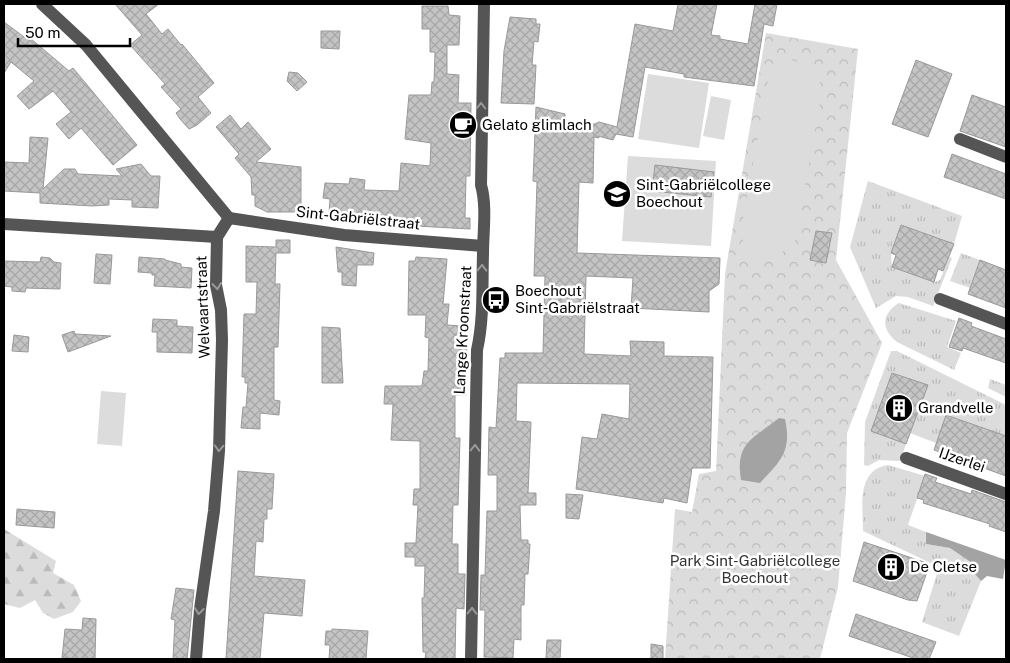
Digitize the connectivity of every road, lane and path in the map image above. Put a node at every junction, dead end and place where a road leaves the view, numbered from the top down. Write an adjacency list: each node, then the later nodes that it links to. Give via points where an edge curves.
1 (42, 4): 5 (street, via 86,46)
2 (484, 4): 8 (street, Lange Kroonstraat, one-way to 2)
3 (960, 139): 4 (street)
4 (1006, 157)
5 (229, 218): 7 (street, Welvaartstraat); 8 (street, Sint-Gabriëlstraat, via 344,235)
6 (4, 224): 7 (street)
7 (217, 237): 13 (street, Welvaartstraat, one-way to 13, via 216,285 222,340 219,451)
8 (483, 246): 14 (street, Lange Kroonstraat, one-way to 8, via 476,350 480,335)
9 (940, 299): 10 (street)
10 (1006, 324)
11 (906, 458): 12 (street, IJzerlei)
12 (1006, 494)
13 (196, 659)
14 (471, 659)

